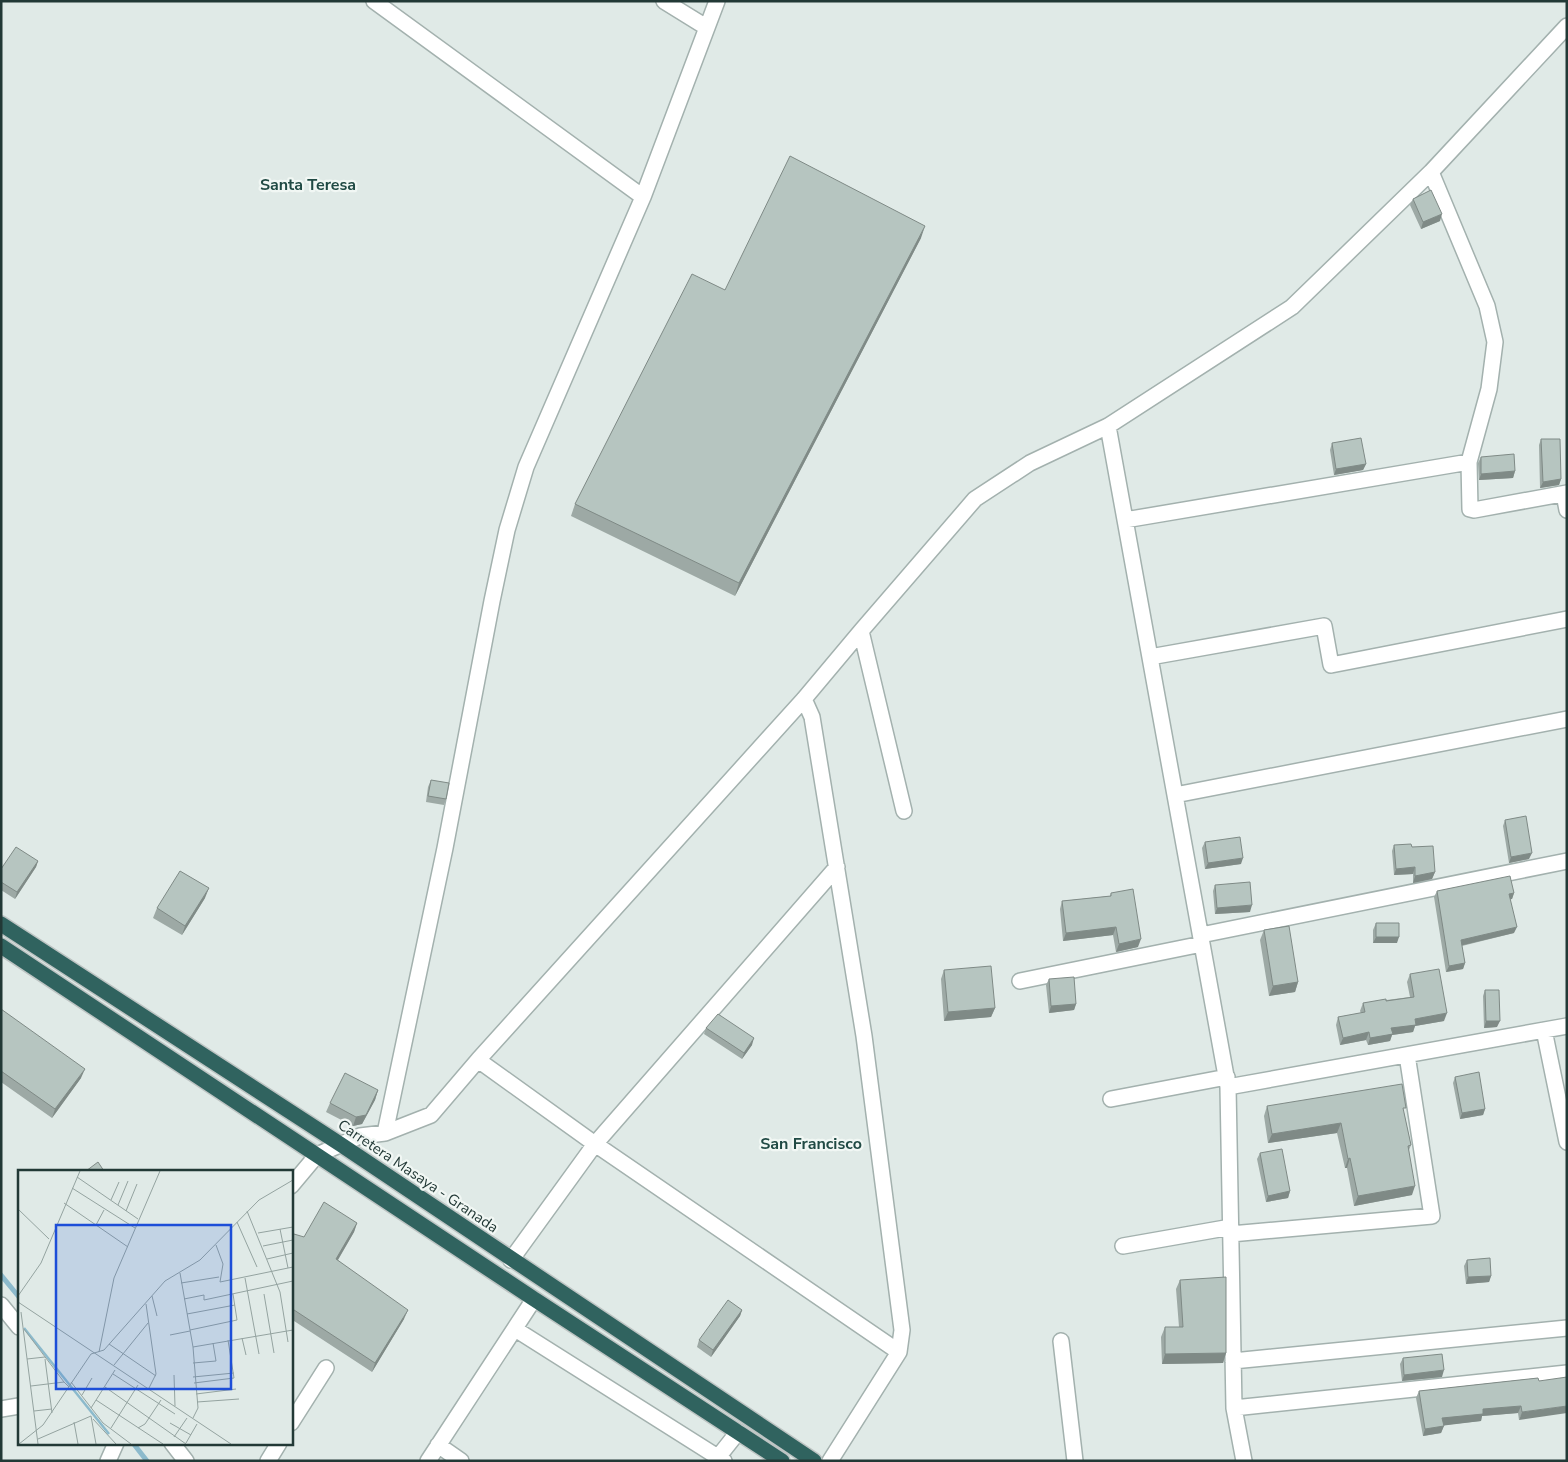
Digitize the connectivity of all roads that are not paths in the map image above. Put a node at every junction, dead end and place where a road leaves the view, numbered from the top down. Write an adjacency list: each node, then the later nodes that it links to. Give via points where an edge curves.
1 (374, 1): 7 (street)
2 (664, 1): 5 (street)
3 (717, 1): 5 (street)
4 (1567, 26): 6 (street)
5 (706, 27): 7 (street)
6 (1431, 172): 8 (street, via 1292,307); 9 (street, via 1487,306 1495,342 1489,389)
7 (643, 197): 32 (street, via 526,468 507,530)
8 (1108, 426): 12 (street); 14 (street, via 1030,463 975,499)
9 (1469, 462): 10 (street, via 1470,509); 12 (street)
10 (1565, 493): 11 (street)
11 (1567, 510)
12 (1125, 520): 15 (street)
13 (1567, 619): 15 (street, via 1331,665 1324,626)
14 (861, 630): 16 (street); 19 (street)
15 (1150, 657): 18 (street)
16 (804, 700): 21 (street, via 812,717); 29 (street)
17 (1567, 719): 18 (street)
18 (1175, 795): 23 (street)
19 (904, 811)
20 (1567, 862): 23 (street)
21 (837, 867): 35 (street); 47 (street, via 864,1036 902,1330)
22 (1, 924): 34 (highway, Carretera Masaya - Granada)
23 (1202, 940): 25 (street); 30 (street)
24 (1, 946): 36 (highway)
25 (1020, 981)
26 (1567, 1026): 27 (street)
27 (1544, 1030): 28 (street); 33 (street)
28 (1407, 1055): 30 (street); 38 (street, via 1432,1216)
29 (478, 1060): 32 (street, via 431,1115); 35 (street)
30 (1228, 1082): 31 (street); 38 (street)
31 (1111, 1099)
32 (385, 1133): 34 (street, via 360,1136)
33 (1567, 1142)
34 (340, 1144): 36 (street); 40 (highway, Carretera Masaya - Granada)
35 (595, 1144): 40 (street); 47 (street)
36 (316, 1155): 37 (street); 41 (highway)
37 (292, 1185)
38 (1231, 1231): 39 (street); 48 (street)
39 (1123, 1246)
40 (511, 1260): 67 (highway, Carretera Masaya - Granada)
41 (534, 1299): 45 (street); 55 (highway)
42 (1, 1305): 43 (street)
43 (18, 1326)
44 (1567, 1328): 48 (street)
45 (516, 1329): 59 (street); 60 (street)
46 (1062, 1341): 69 (street)
47 (899, 1352): 68 (street)
48 (1233, 1361): 52 (street)
49 (326, 1368): 54 (street)
50 (1567, 1374): 52 (street)
51 (18, 1406): 53 (street)
52 (1234, 1408): 70 (street)
53 (1, 1409)
54 (292, 1421)
55 (738, 1432): 60 (street); 66 (highway)
56 (115, 1444): 61 (street)
57 (173, 1444): 62 (street)
58 (278, 1444): 63 (street)
59 (438, 1445): 64 (street); 65 (street)
60 (719, 1459)
61 (108, 1461)
62 (186, 1461)
63 (268, 1461)
64 (428, 1461)
65 (461, 1461)
66 (782, 1461)
67 (814, 1461)
68 (830, 1461)
69 (1075, 1461)
70 (1244, 1461)

